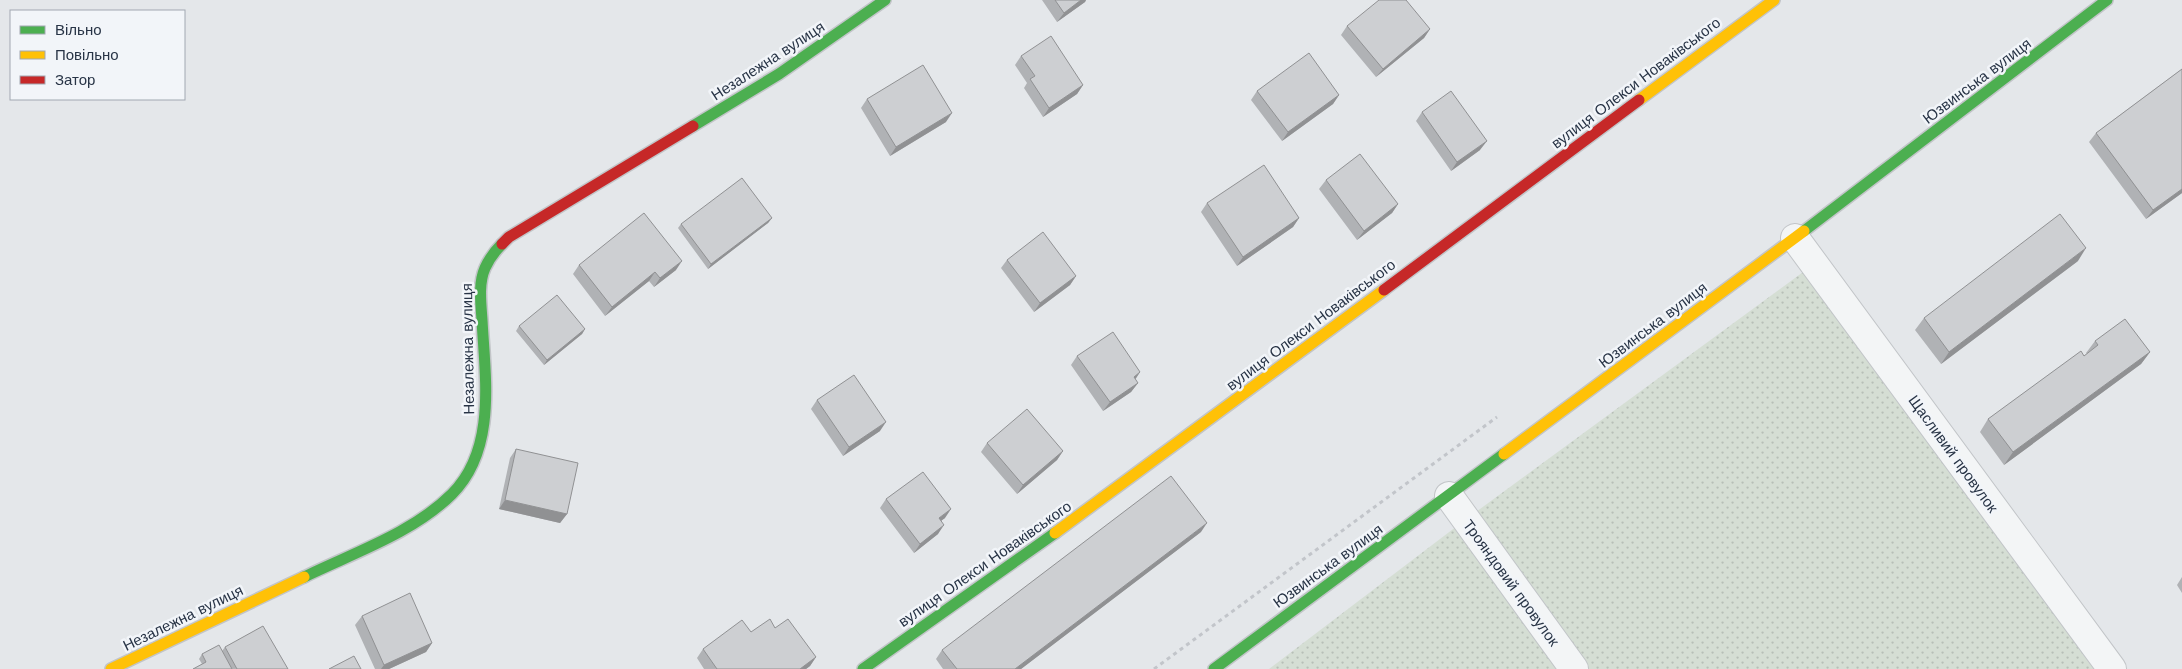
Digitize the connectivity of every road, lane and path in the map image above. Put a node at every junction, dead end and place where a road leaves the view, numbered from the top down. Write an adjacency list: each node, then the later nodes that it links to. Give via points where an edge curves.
1 (885, 0): 6 (street, Незалежна вулиця, via 780,74 508,237 494,252 484,269 480,288 486,402 484,425 464,478 438,506 393,534)
2 (1774, 0): 7 (street, вулиця Олекси Новаківського, via 1098,503)
3 (2108, 0): 4 (street, Юзвинська вулиця)
4 (1795, 238): 5 (street, Юзвинська вулиця); 10 (street, Щасливий провулок)
5 (1448, 496): 8 (street, Юзвинська вулиця); 9 (street, Трояндовий провулок)
6 (111, 669)
7 (863, 669)
8 (1214, 669)
9 (1574, 669)
10 (2112, 669)

